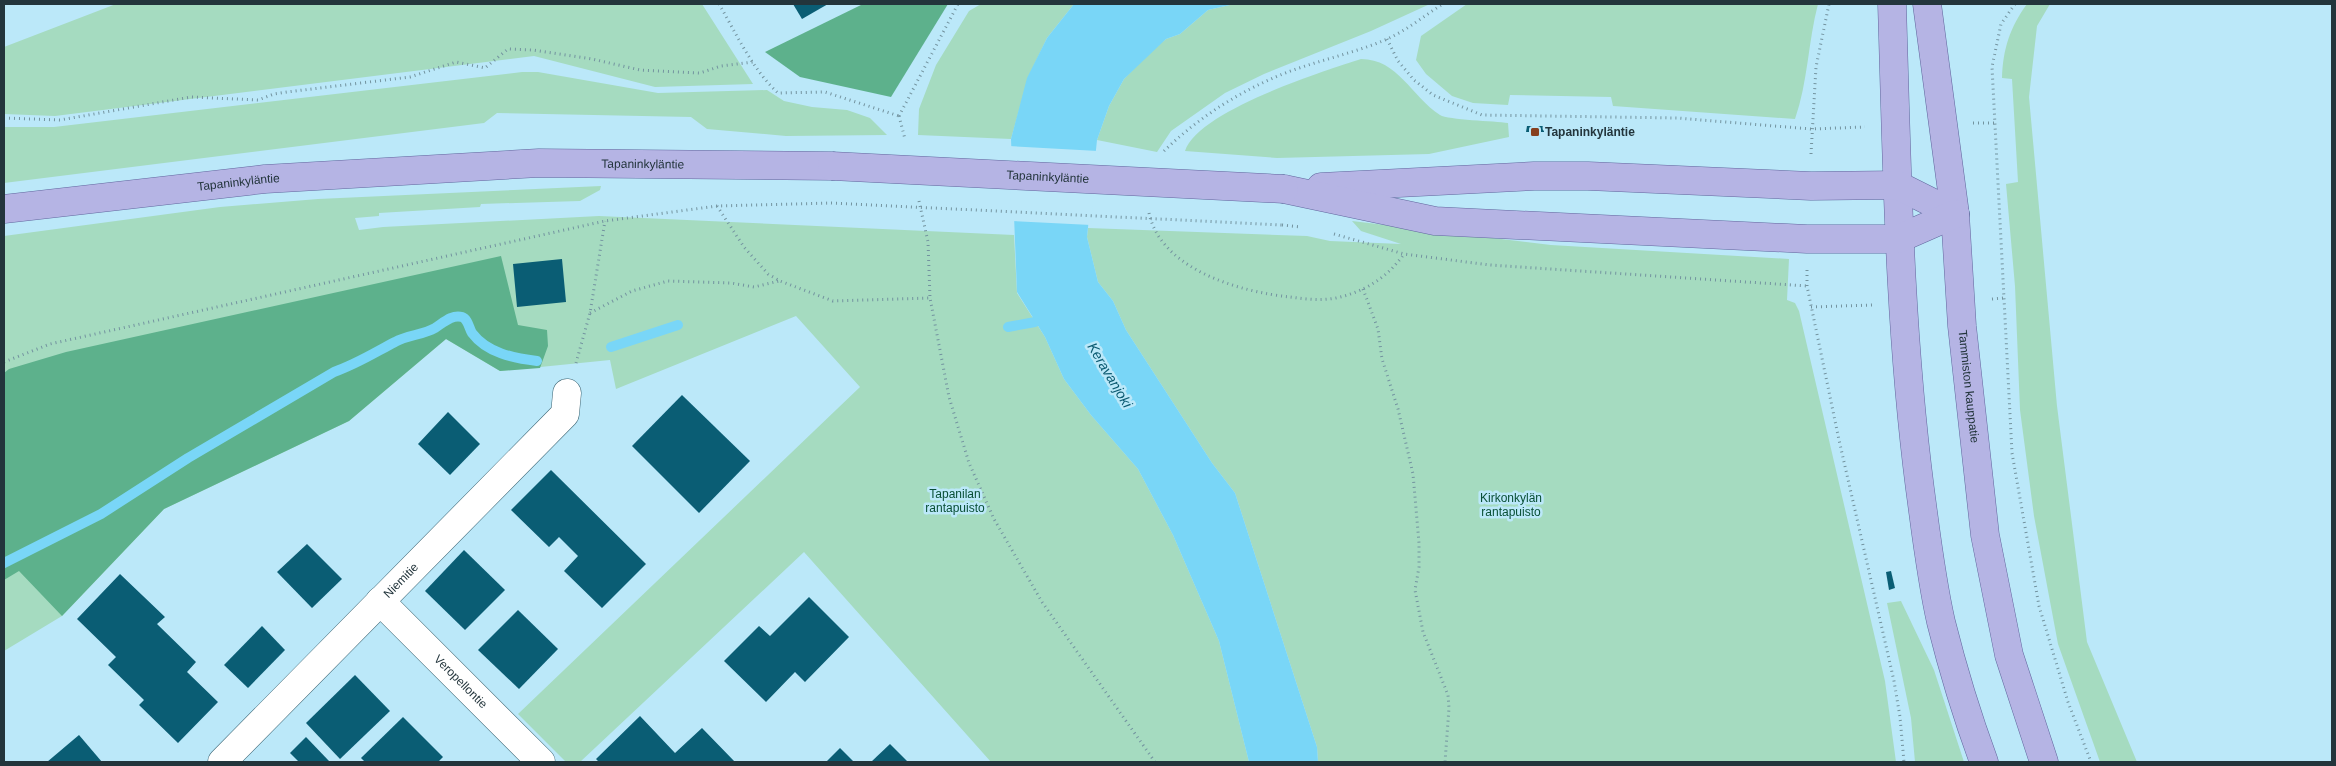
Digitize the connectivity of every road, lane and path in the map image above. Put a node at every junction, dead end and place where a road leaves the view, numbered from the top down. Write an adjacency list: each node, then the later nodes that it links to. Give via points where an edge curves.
1 (719, 4): 10 (path)
2 (958, 4): 11 (path)
3 (1443, 4): 8 (path)
4 (1829, 4): 8 (path, via 1816,67 1811,129 1678,118 1482,116 1433,95 1414,80 1398,61)
5 (1892, 4): 14 (main road)
6 (1927, 4): 19 (main road, Tammiston kauppatie)
7 (2015, 4): 40 (path, via 2001,24 1992,67 2012,453 2039,606 2068,702)
8 (1387, 39): 9 (path)
9 (1335, 58)
10 (753, 62): 11 (path, via 778,92 825,92); 12 (path, via 721,66 700,73 640,70 592,59 508,49 484,68 456,62 410,77 281,93 258,100 191,97 60,120)
11 (899, 116): 13 (path)
12 (4, 118)
13 (906, 144)
14 (1897, 185): 15 (main road, Tapaninkyläntie, via 1810,186 1534,176); 19 (main road, Tapaninkyläntie); 23 (main road)
15 (1284, 189): 18 (main road, Tapaninkyläntie, bridge, via 832,166 539,163 266,179); 23 (main road, Tapaninkyläntie, via 1435,220 1807,239)
16 (917, 192): 28 (path, via 928,242)
17 (717, 206): 20 (path); 21 (path, bridge, via 831,203); 25 (path, via 744,247 768,274)
18 (4, 209)
19 (1955, 214): 23 (main road, Tapaninkyläntie); 39 (main road, Tammiston kauppatie, via 1960,309 1984,535 2009,655)
20 (605, 221): 29 (path); 30 (path, via 50,344)
21 (1306, 228)
22 (1332, 234): 24 (path)
23 (1898, 239): 38 (main road, via 1914,443 1928,543 1941,621 1964,707)
24 (1404, 254): 27 (path, via 1393,269); 37 (path, via 1490,265 1807,286 1894,681)
25 (780, 281): 28 (path, via 834,301); 29 (path, via 754,287 668,281 632,291)
26 (1232, 286): 27 (path, via 1267,295 1318,300 1334,299)
27 (1363, 289): 36 (path, via 1378,329 1382,360 1398,409 1413,474 1419,543 1419,567 1414,590 1423,632 1448,694)
28 (930, 298): 35 (path, via 949,396 969,463 994,519 1042,602)
29 (590, 313): 31 (path)
30 (4, 362)
31 (567, 393): 32 (street, Niemitie, via 565,414)
32 (380, 601): 33 (street, Niemitie); 34 (street, Veropellontie)
33 (222, 762)
34 (542, 762)
35 (1155, 762)
36 (1445, 762)
37 (1904, 762)
38 (1984, 762)
39 (2044, 762)
40 (2091, 762)

